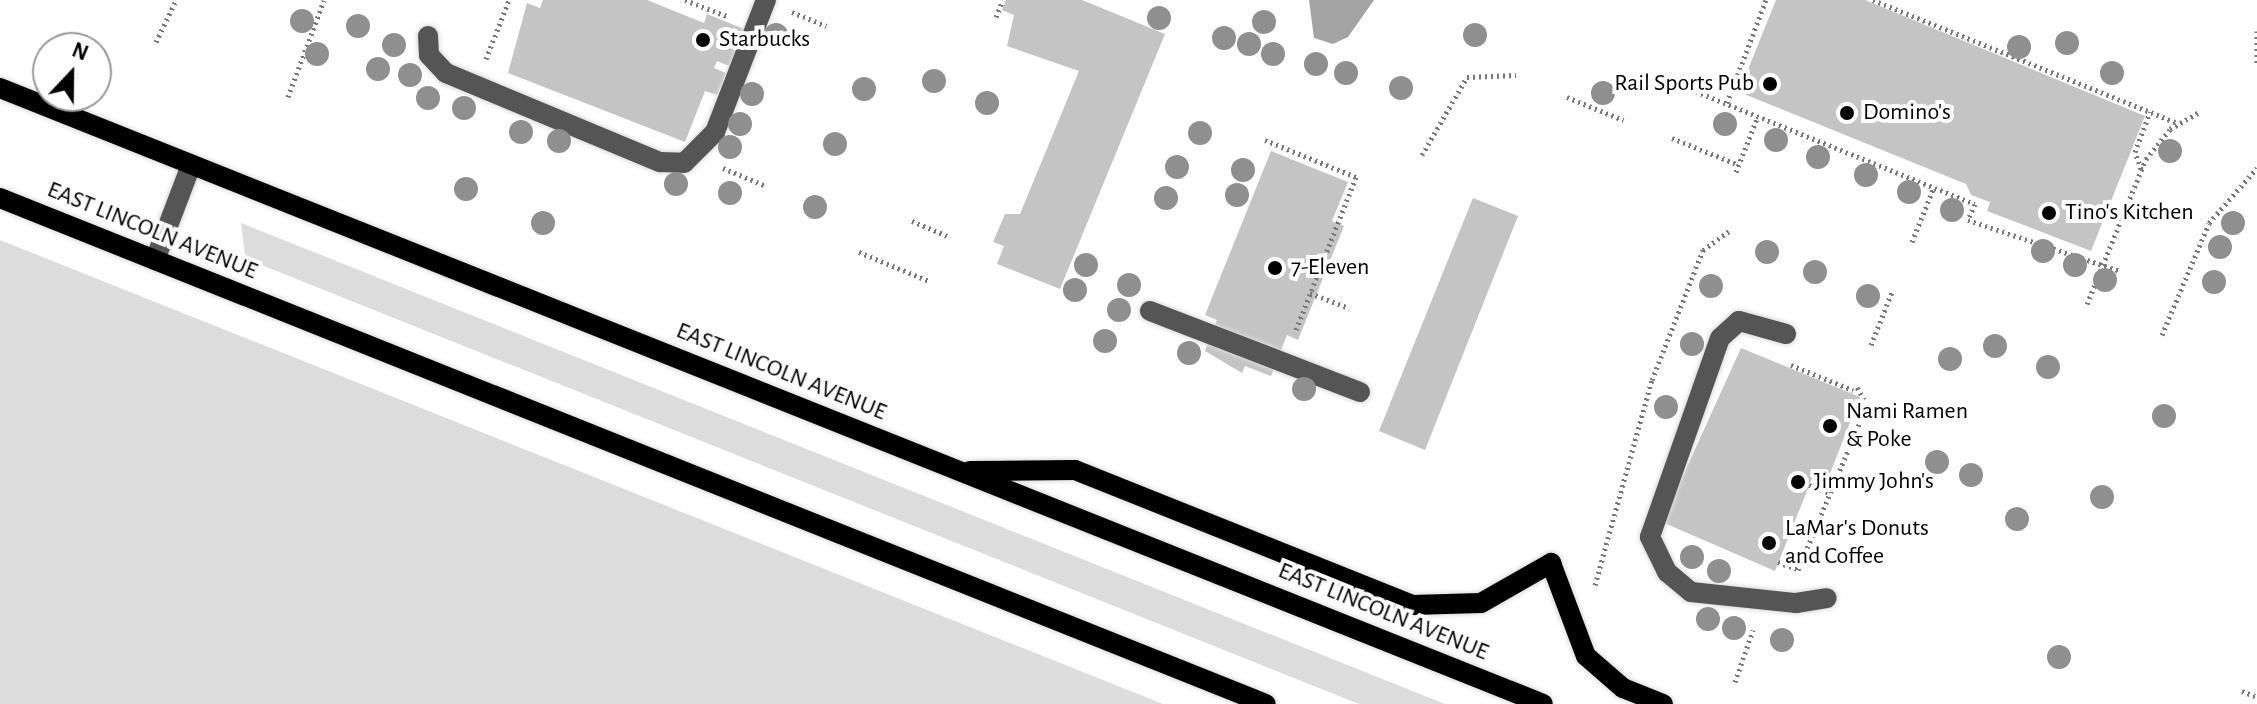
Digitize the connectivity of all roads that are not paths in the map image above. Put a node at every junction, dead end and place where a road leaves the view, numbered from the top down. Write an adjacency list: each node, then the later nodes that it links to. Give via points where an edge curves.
1 (772, 3): 2 (lane, via 715,132 684,163 660,162 446,73 429,55)
2 (428, 36)
3 (0, 88): 4 (main road, EAST LINCOLN AVENUE)
4 (191, 165): 6 (lane); 10 (main road, EAST LINCOLN AVENUE)
5 (0, 198): 6 (main road, EAST LINCOLN AVENUE)
6 (155, 260): 12 (main road, EAST LINCOLN AVENUE)
7 (1150, 311): 9 (lane)
8 (1786, 334): 11 (lane, via 1739,321 1720,338 1652,514 1650,537 1667,572 1691,592 1796,603)
9 (1360, 392)
10 (960, 471): 13 (main road, EAST LINCOLN AVENUE); 14 (main road, via 1075,470 1412,605 1481,603 1551,563 1586,656 1623,688)
11 (1827, 598)
12 (1266, 704)
13 (1543, 704)
14 (1663, 704)

